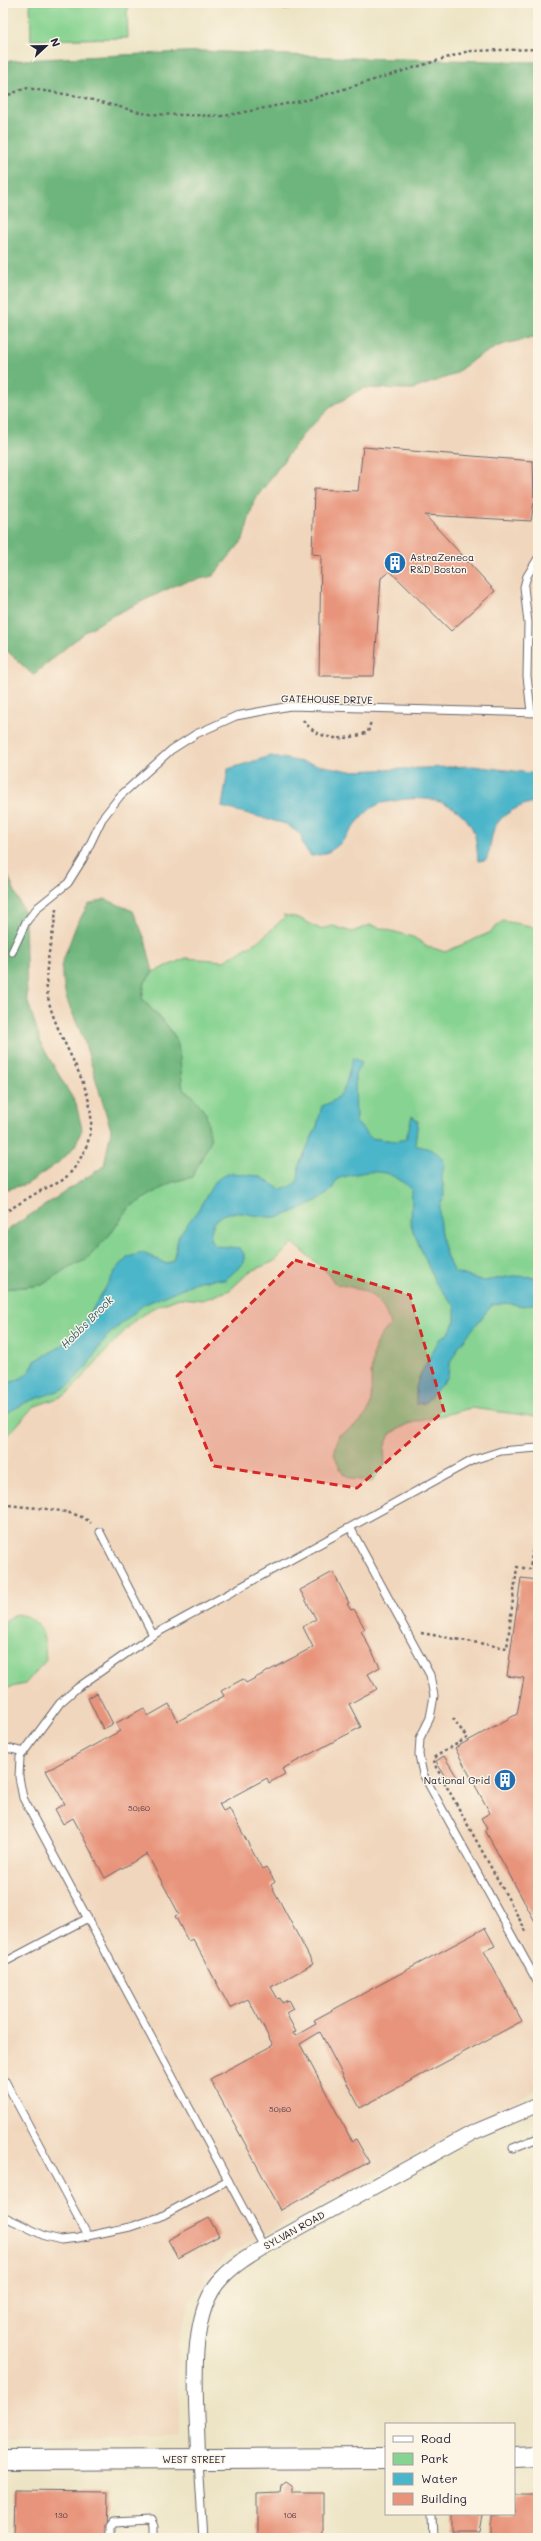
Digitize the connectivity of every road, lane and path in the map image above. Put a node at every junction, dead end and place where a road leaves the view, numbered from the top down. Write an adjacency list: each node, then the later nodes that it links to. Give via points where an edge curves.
1 (538, 49): 2 (path, via 469,51 311,99 224,116 147,114 77,96 26,88)
2 (3, 97)
3 (538, 558): 4 (lane, via 526,576 524,587 528,623 527,676)
4 (535, 712): 7 (lane, GATEHOUSE DRIVE, via 290,706 236,716 196,734 171,750 120,796 102,819 68,883)
5 (303, 720): 6 (path, via 320,736 341,737 360,736 368,732)
6 (371, 722)
7 (52, 896): 8 (lane, GATEHOUSE DRIVE, via 38,907 26,922); 9 (path, via 56,909 47,965 47,991 84,1087 91,1110 92,1127 88,1146 64,1179)
8 (12, 952)
9 (3, 1213)
10 (538, 1448): 13 (lane, via 502,1451 473,1460)
11 (3, 1504): 14 (path, via 76,1514)
12 (538, 1511): 15 (path, via 530,1569 516,1567 507,1648)
13 (351, 1529): 15 (lane); 16 (lane)
14 (100, 1532): 16 (lane)
15 (406, 1631): 23 (lane, via 430,1675 434,1696 430,1718 420,1738 419,1755 423,1774)
16 (153, 1635): 19 (lane, via 60,1703)
17 (453, 1718): 21 (path, via 467,1738 433,1758 436,1767)
18 (3, 1747): 19 (lane)
19 (24, 1752): 20 (lane, via 20,1757 19,1777 23,1798)
20 (88, 1918): 22 (lane); 28 (lane)
21 (527, 1933)
22 (3, 1963)
23 (538, 1983)
24 (3, 2077): 30 (lane)
25 (538, 2105): 31 (street, SYLVAN ROAD, via 472,2134)
26 (538, 2138): 27 (lane)
27 (513, 2148)
28 (228, 2180): 30 (lane, via 160,2217 130,2227); 31 (lane)
29 (3, 2216): 30 (lane, via 45,2236 62,2240)
30 (88, 2236)
31 (264, 2247): 35 (street, SYLVAN ROAD, via 240,2261 221,2278 206,2301 198,2324)
32 (538, 2456): 33 (street)
33 (515, 2457)
34 (385, 2458): 35 (street, WEST STREET)
35 (198, 2459): 36 (street, WEST STREET); 40 (lane)
36 (3, 2460)
37 (432, 2515): 41 (lane)
38 (110, 2538): 39 (lane, via 110,2526 113,2522 152,2520)
39 (155, 2538)
40 (203, 2538)
41 (433, 2538)

